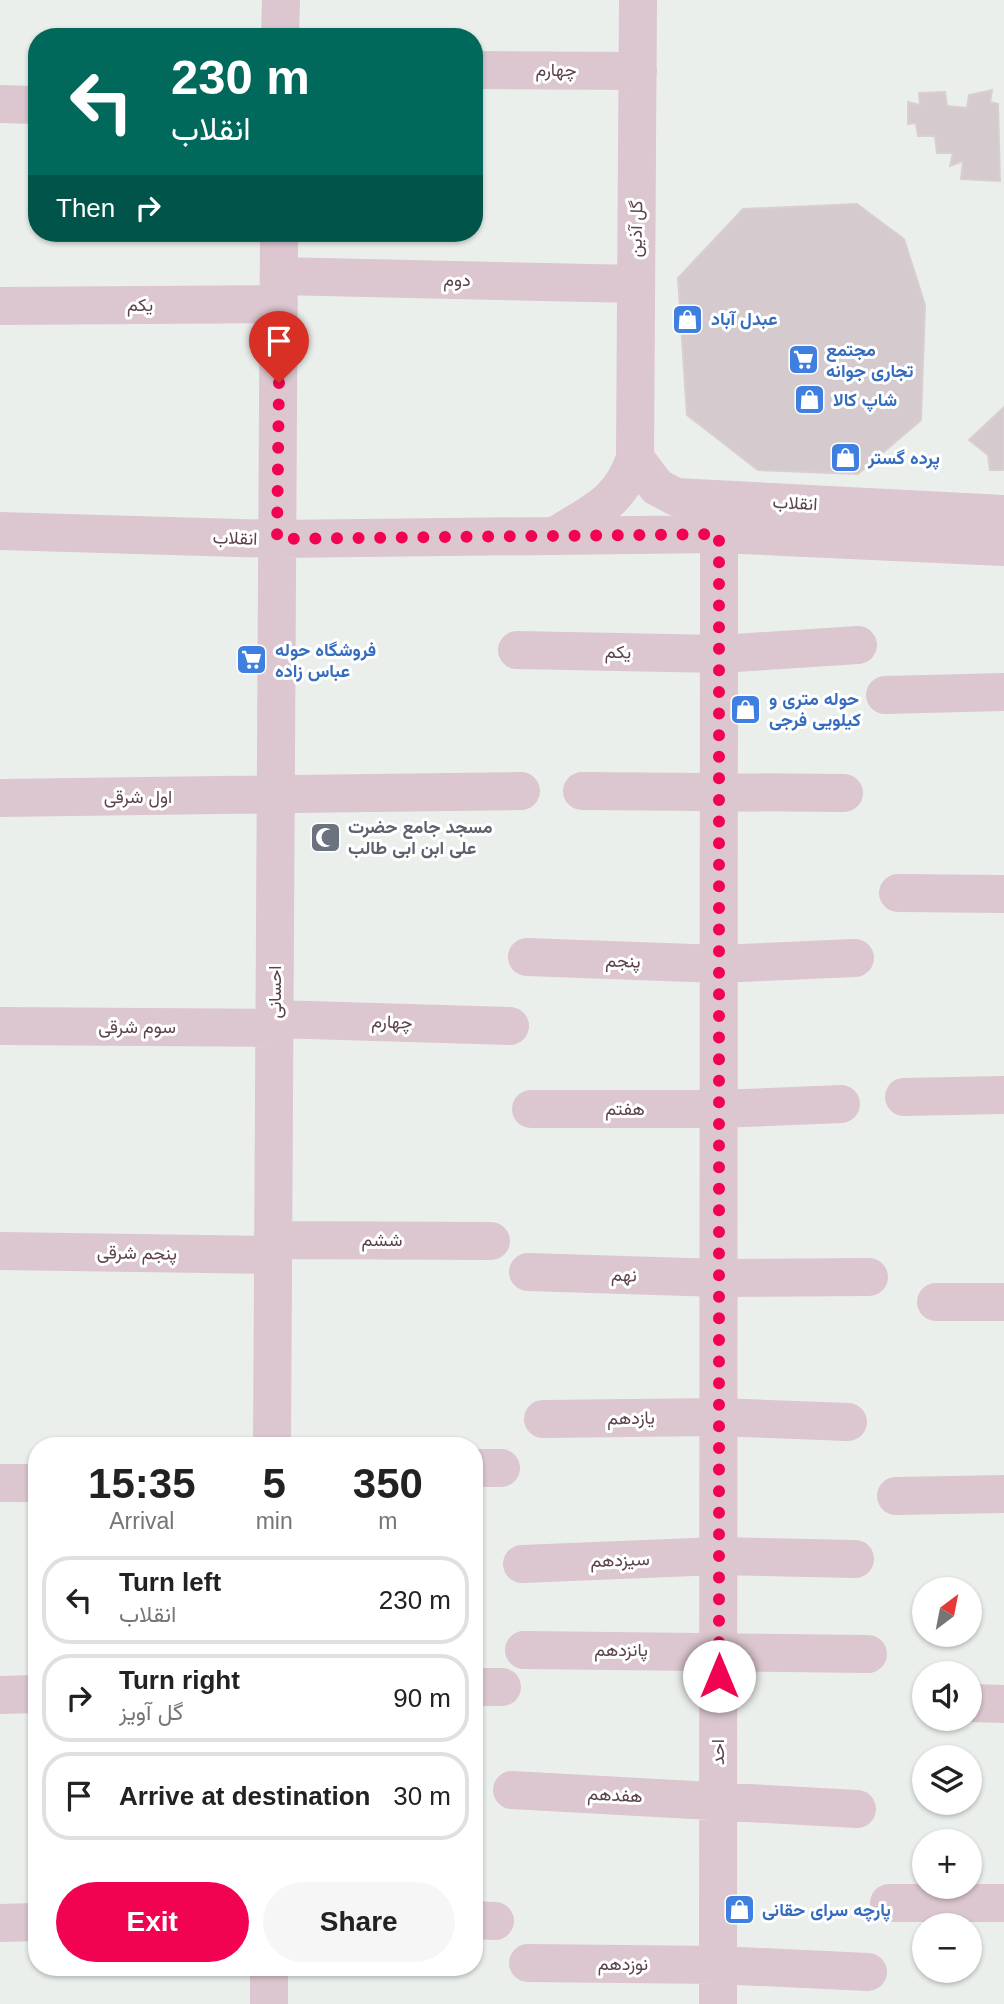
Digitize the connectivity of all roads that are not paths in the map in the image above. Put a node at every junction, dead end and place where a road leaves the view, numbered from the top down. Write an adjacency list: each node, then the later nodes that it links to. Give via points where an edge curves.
1 (281, 0): 3 (street)
2 (638, 0): 5 (street, گل آذین)
3 (281, 28)
4 (483, 70): 5 (street, چهارم)
5 (638, 71): 9 (street, گل آذین)
6 (0, 104): 7 (street)
7 (28, 105)
8 (279, 242): 10 (street, احسانی)
9 (636, 284): 10 (street, دوم); 12 (street, گل آذین)
10 (279, 290): 11 (street, یکم); 17 (street, احسانی)
11 (0, 306)
12 (635, 458): 13 (street, انقلاب, via 657,487 676,497); 16 (street, via 614,497)
13 (1004, 514)
14 (0, 531): 17 (street, انقلاب)
15 (719, 534): 16 (street, انقلاب); 18 (street, انقلاب); 21 (street, احد)
16 (555, 536): 17 (street, انقلاب)
17 (277, 539): 28 (street, احسانی)
18 (1004, 547)
19 (858, 645): 21 (street)
20 (517, 650): 21 (street, یکم)
21 (719, 654): 26 (street, احد)
22 (1004, 692): 23 (street)
23 (885, 695)
24 (582, 791): 26 (street)
25 (521, 792): 28 (street)
26 (717, 793): 27 (street); 34 (street, احد)
27 (844, 793)
28 (276, 797): 29 (street, اول شرقی); 35 (street, احسانی)
29 (0, 798)
30 (898, 893): 31 (street)
31 (1004, 894)
32 (527, 957): 34 (street, پنجم)
33 (855, 958): 34 (street)
34 (719, 964): 42 (street, احد)
35 (275, 1024): 36 (street, سوم شرقی); 37 (street, چهارم); 44 (street, احسانی)
36 (0, 1026)
37 (510, 1026)
38 (1004, 1095): 39 (street)
39 (904, 1097)
40 (841, 1104): 42 (street, هفتم)
41 (531, 1109): 42 (street, هفتم)
42 (719, 1109): 48 (street, احد)
43 (491, 1241): 44 (street, ششم)
44 (273, 1247): 45 (street, پنجم شرقی); 54 (street, احسانی)
45 (0, 1251)
46 (528, 1272): 48 (street, نهم)
47 (869, 1276): 48 (street, نهم)
48 (719, 1278): 51 (street, احد)
49 (936, 1302): 50 (street)
50 (1004, 1302)
51 (719, 1417): 52 (street, یازدهم); 53 (street, یازدهم); 59 (street, احد)
52 (542, 1419)
53 (848, 1422)
54 (272, 1437)
55 (0, 1483): 56 (street)
56 (28, 1483)
57 (1004, 1494): 58 (street)
58 (896, 1496)
59 (718, 1556): 60 (street, سیزدهم); 61 (street, سیزدهم); 63 (street, احد)
60 (855, 1559)
61 (522, 1564)
62 (524, 1650): 63 (street, پانزدهم)
63 (719, 1651): 64 (street, پانزدهم); 70 (street, احد)
64 (868, 1654)
65 (28, 1694): 66 (street)
66 (0, 1695)
67 (982, 1703): 68 (street)
68 (1004, 1704)
69 (512, 1790): 70 (street, هفدهم)
70 (718, 1800): 71 (street, هفدهم); 77 (street, احد)
71 (857, 1809)
72 (889, 1903): 73 (street)
73 (1004, 1903)
74 (28, 1922): 75 (street)
75 (0, 1923)
76 (528, 1963): 77 (street, نوزدهم)
77 (718, 1965): 78 (street, نوزدهم); 81 (street, احد)
78 (868, 1972)
79 (269, 1976): 80 (street)
80 (269, 2004)
81 (718, 2004)

